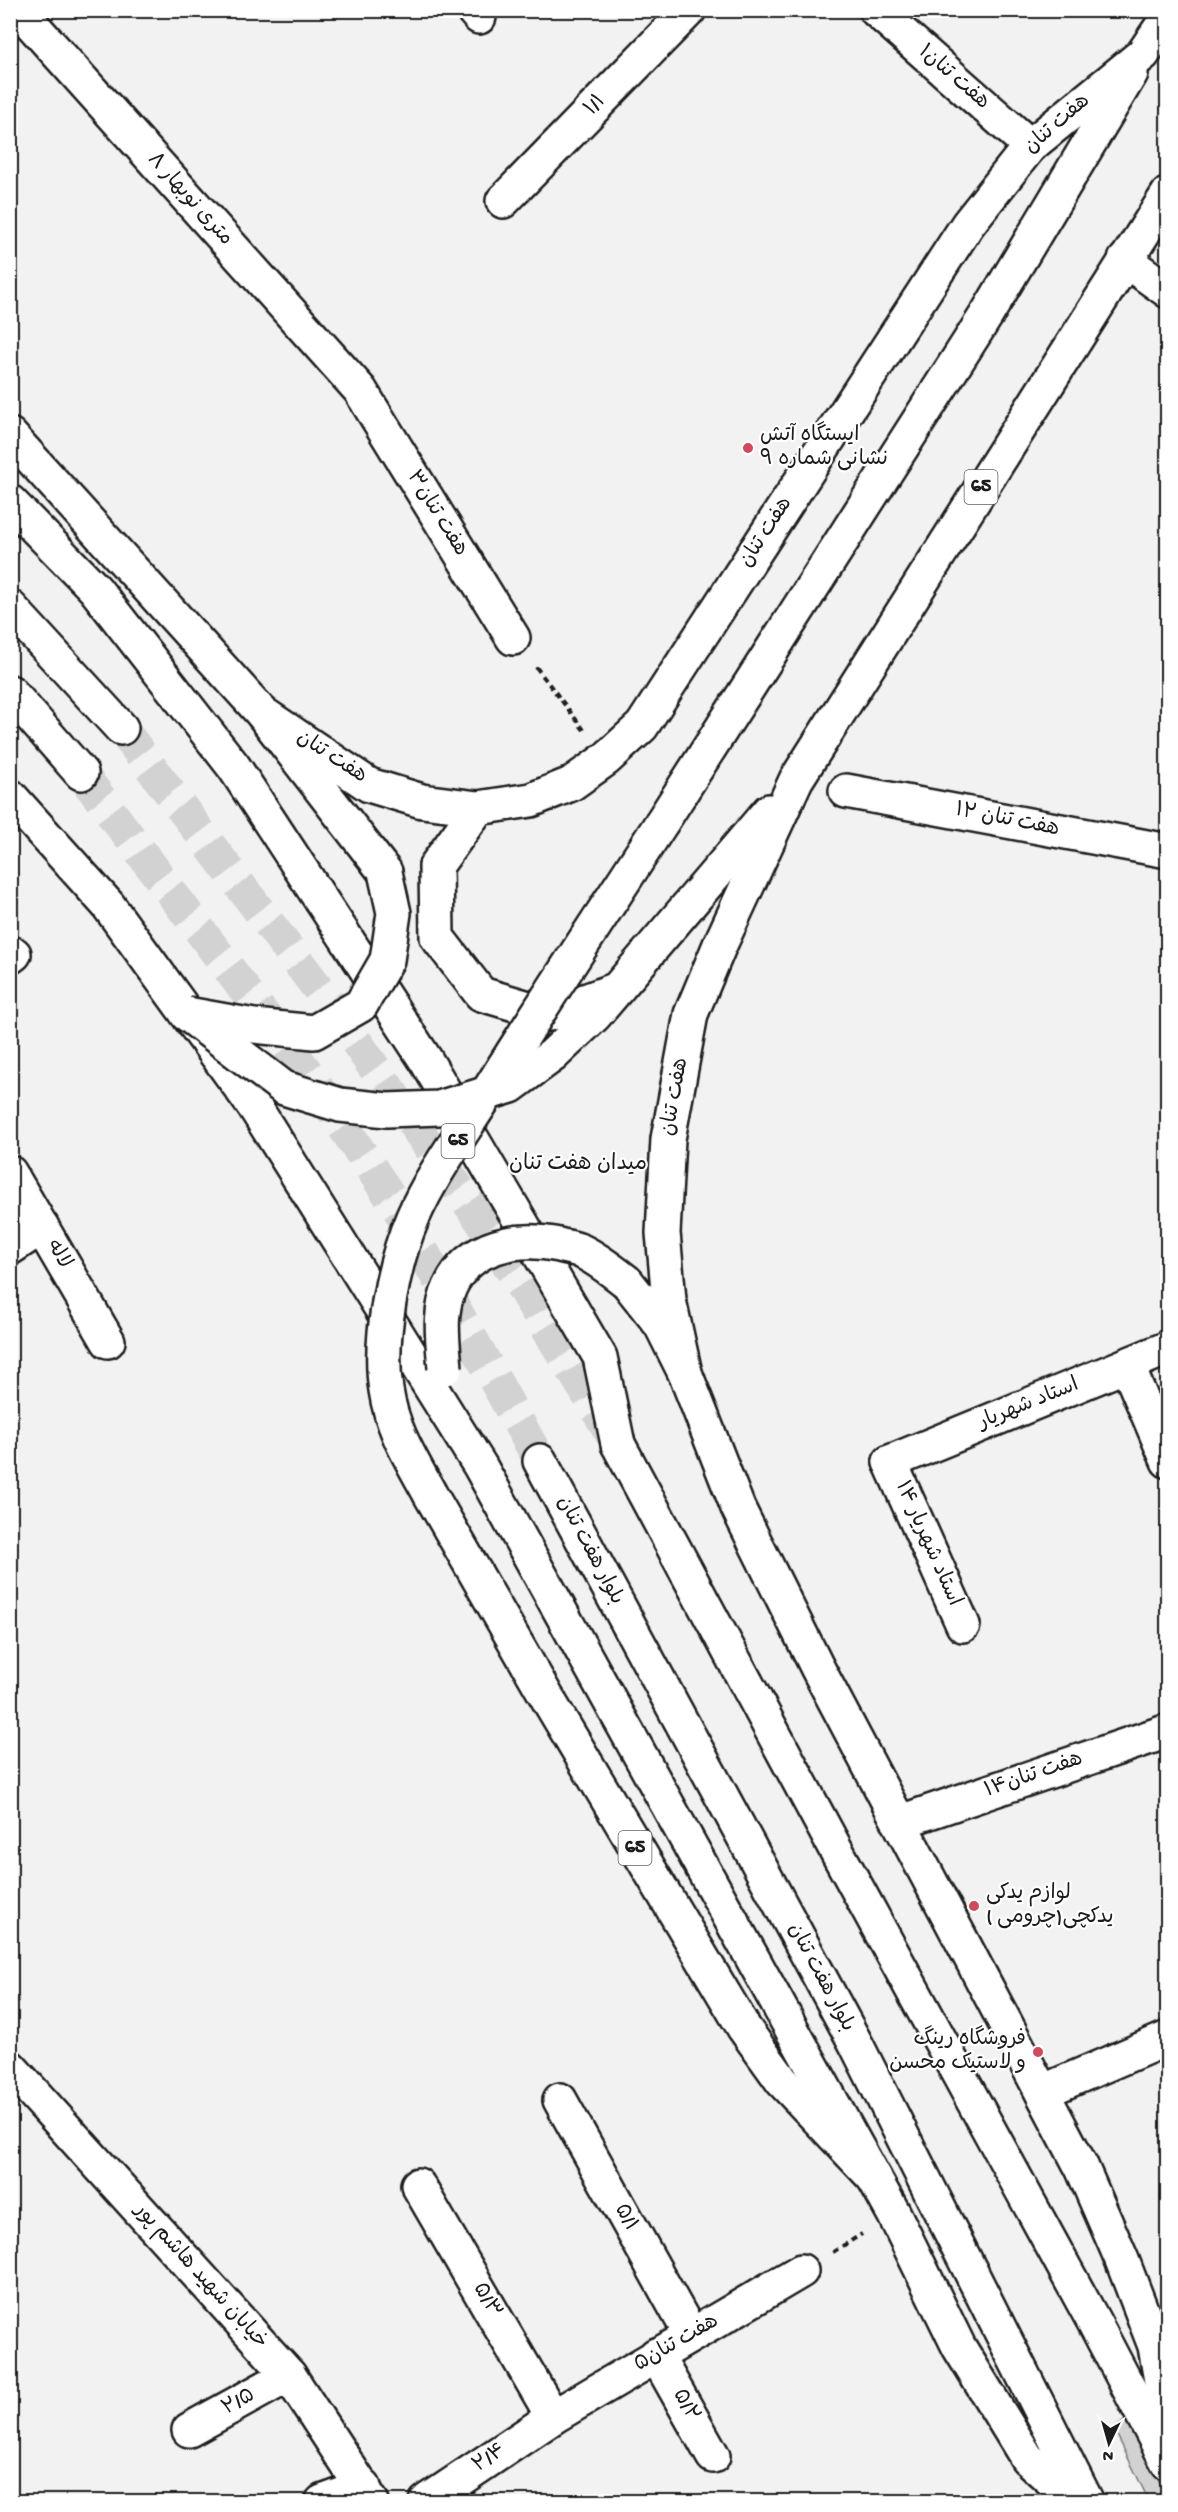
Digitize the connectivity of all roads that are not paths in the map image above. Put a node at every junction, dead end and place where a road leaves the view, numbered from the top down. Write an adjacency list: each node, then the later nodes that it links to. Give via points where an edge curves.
1 (19, 10): 11 (main road, ۸ متری نوبهار)
2 (689, 10): 8 (main road, ۱/۱)
3 (876, 10): 6 (main road, هفت تنان۱)
4 (1167, 17): 5 (main road, هفت تنان / 65)
5 (1143, 54): 6 (main road, هفت تنان); 45 (main road, 65, bridge, via 981,324 436,1176 413,1216 390,1294 385,1388 394,1427 430,1494 744,2028 782,2081)
6 (1030, 146): 23 (main road, هفت تنان, via 968,224 642,726 571,784 531,800)
7 (1167, 194): 9 (main road, هفت تنان / 65)
8 (503, 201)
9 (1125, 260): 10 (main road); 20 (main road, هفت تنان / 65)
10 (1167, 291)
11 (360, 390): 15 (main road, هفت تنان۳)
12 (10, 435): 17 (main road)
13 (10, 502): 55 (main road, via 95,589 234,767 427,1062 600,1358 618,1444)
14 (10, 607): 18 (main road)
15 (513, 638)
16 (10, 692): 19 (main road)
17 (262, 713): 23 (main road, هفت تنان, via 369,785 422,801); 26 (main road, bridge, via 385,872 394,913 387,960 360,1005 314,1032)
18 (121, 728)
19 (81, 772)
20 (796, 780): 25 (main road); 33 (main road, هفت تنان / 65, via 692,1014 676,1094 668,1139 663,1233 669,1300)
21 (846, 791): 24 (main road, هفت تنان ۱۲)
22 (10, 796): 26 (main road, via 108,905)
23 (478, 808): 25 (main road, via 436,866 437,937 466,975 481,994 549,1014)
24 (1167, 851)
25 (617, 989): 26 (main road, bridge, via 553,1055 511,1086 440,1108 387,1110 340,1105 284,1088)
26 (187, 1014): 37 (main road, via 256,1109)
27 (10, 1173): 28 (main road, لاله ‍)
28 (42, 1227): 29 (main road); 30 (main road, لاله ‍)
29 (10, 1248)
30 (108, 1341)
31 (1167, 1348): 32 (main road, استاد شهریار)
32 (1127, 1365): 35 (main road); 36 (main road, استاد شهریار)
33 (685, 1373): 37 (main road, bridge, via 661,1325 627,1282 580,1250 548,1243 512,1242 485,1250 462,1268 449,1288 442,1322 450,1393); 40 (main road, 65, via 738,1508)
34 (540, 1461): 60 (main road, بلوار هفت تنان, via 856,2044)
35 (1167, 1461)
36 (890, 1462): 38 (main road, استاد شهریار ۱۴)
37 (480, 1466): 45 (main road)
38 (963, 1625)
39 (1167, 1731): 40 (main road, هفت تنان۱۴)
40 (900, 1822): 43 (main road, 65)
41 (1167, 2038): 43 (main road)
42 (10, 2067): 50 (main road, خیابان شهید هاشم پور)
43 (1042, 2092): 52 (main road, 65, via 1082,2168 1143,2314 1155,2346)
44 (560, 2100): 48 (main road, ۵/۱)
45 (874, 2178): 59 (main road, 65, via 960,2347 1027,2458)
46 (418, 2185): 51 (main road, ۵/۳)
47 (801, 2271): 48 (main road, هفت تنان۵)
48 (691, 2335): 49 (main road, هفت تنان۵)
49 (656, 2355): 51 (main road, هفت تنان۵); 54 (main road, ۵/۲)
50 (289, 2375): 53 (main road, ۲/۵); 56 (main road, خیابان شهید هاشم پور)
51 (553, 2417): 58 (main road, ۲/۴)
52 (1167, 2422)
53 (189, 2430)
54 (713, 2456)
55 (1167, 2463)
56 (368, 2494): 57 (main road)
57 (322, 2502)
58 (426, 2502)
59 (1076, 2502)
60 (1087, 2502)

